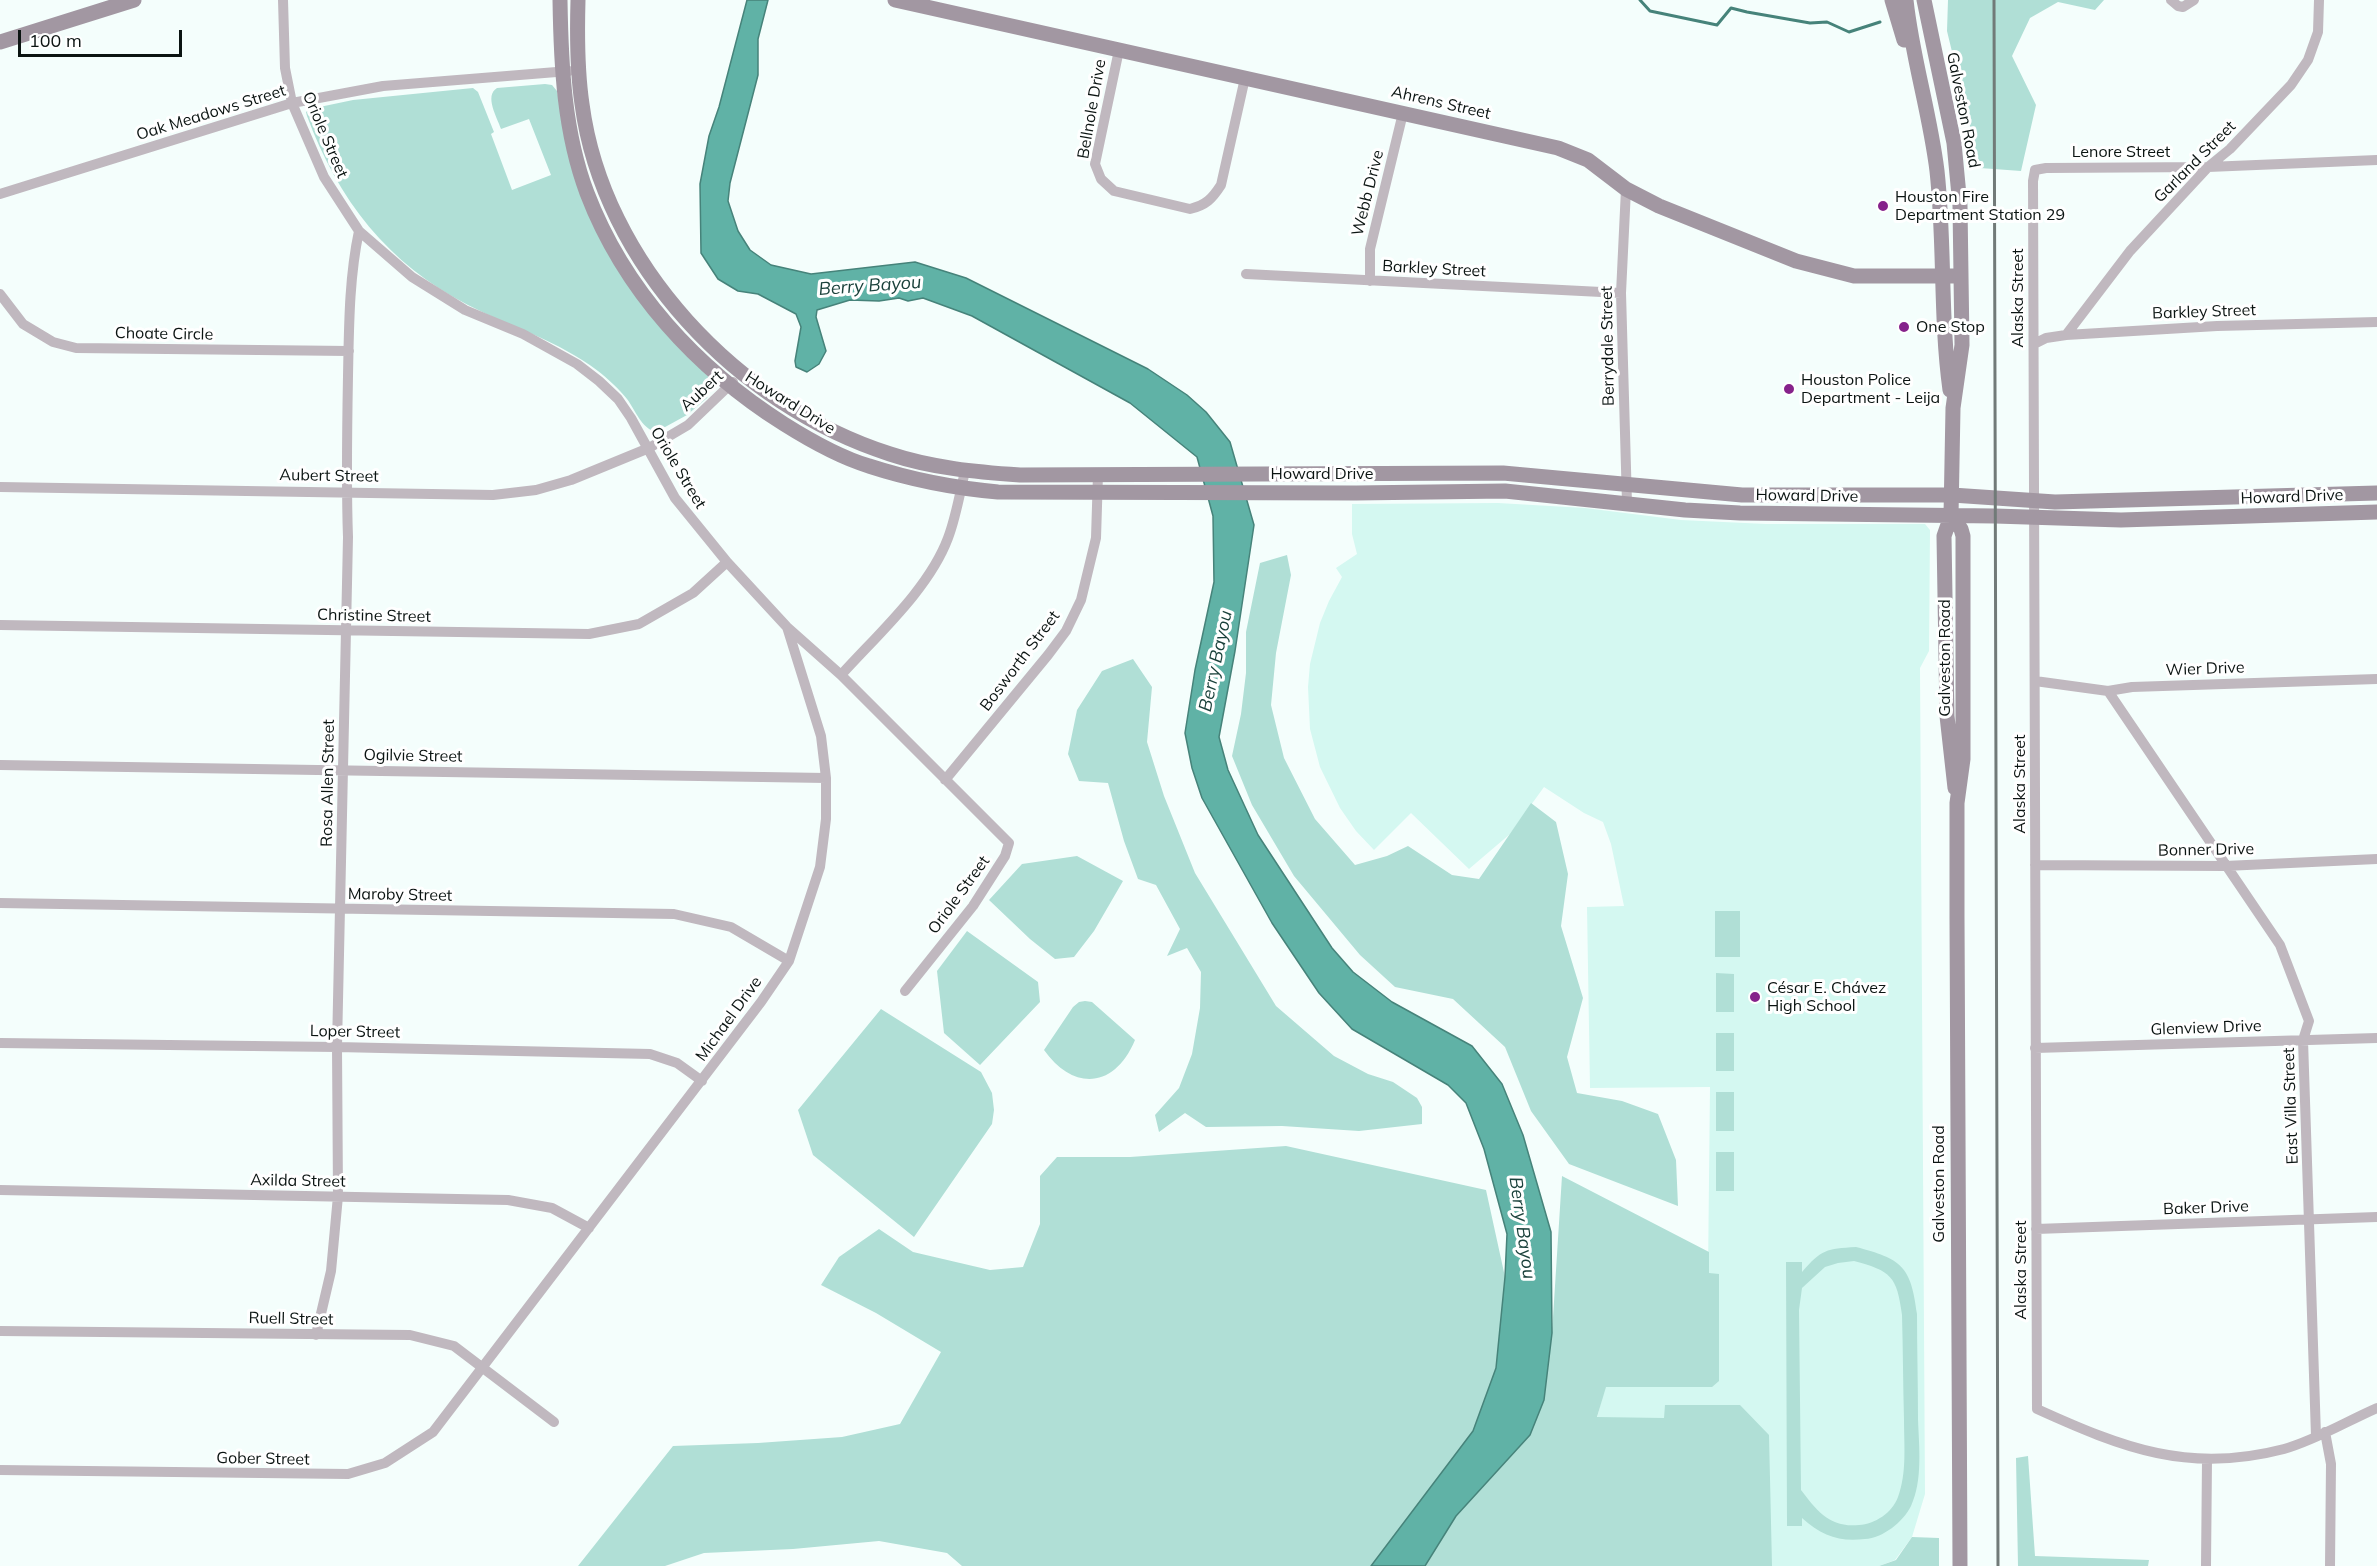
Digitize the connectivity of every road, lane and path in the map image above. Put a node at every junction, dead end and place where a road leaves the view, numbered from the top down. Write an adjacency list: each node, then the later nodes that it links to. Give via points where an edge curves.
1 (134, 0): 12 (main road)
2 (284, 0): 17 (street, Oriole Street, via 285,68)
3 (560, 0): 15 (main road, Howard Drive)
4 (578, 0): 14 (main road, Howard Drive)
5 (895, 0): 13 (main road, Ahrens Street)
6 (1892, 0): 19 (main road)
7 (1906, 0): 19 (main road, Galveston Road)
8 (1924, 0): 26 (main road, Galveston Road, via 1954,143)
9 (2171, 0): 10 (street, via 2183,7)
10 (2194, 0)
11 (2319, 0): 21 (street, Garland Street, via 2318,32 2308,60 2291,85 2230,149)
12 (0, 42)
13 (1119, 50): 16 (main road, Ahrens Street); 16 (street, Bellnole Drive, via 1095,164 1101,179 1114,191 1184,207 1202,206 1221,185)
14 (578, 70): 15 (street, Oak Meadows Street); 28 (main road, Howard Drive, via 582,106 600,178 627,239)
15 (562, 72): 17 (street, Oak Meadows Street, via 383,86); 32 (main road, Howard Drive, via 573,140 587,192)
16 (1245, 78): 18 (main road, Ahrens Street)
17 (292, 103): 24 (street, Oak Meadows Street); 27 (street, Oriole Street, via 324,177)
18 (1403, 113): 23 (main road, Ahrens Street, via 1568,152 1588,160); 33 (street, Webb Drive, via 1370,249)
19 (1928, 122): 25 (main road, Galveston Road)
20 (2377, 160): 21 (street, Lenore Street)
21 (2208, 166): 22 (street, Lenore Street); 37 (street, Garland Street, via 2130,251)
22 (2046, 168): 38 (street, Alaska Street, via 2035,170 2033,181)
23 (1626, 189): 30 (main road, Ahrens Street, via 1796,261 1854,276); 34 (street, Berrydale Street)
24 (0, 194)
25 (1940, 206): 26 (main road); 30 (main road, Galveston Road)
26 (1960, 206): 31 (main road, Galveston Road)
27 (359, 231): 39 (street, Rosa Allen Street, via 351,265); 44 (street, Oriole Street, via 412,278 465,310 523,334 577,364 618,399)
28 (646, 268): 32 (main road); 40 (main road, Howard Drive, via 681,315)
29 (1246, 274): 33 (street, Barkley Street)
30 (1943, 274): 31 (main road, Ahrens Street); 42 (main road, Galveston Road, via 1944,349)
31 (1961, 276): 42 (main road, Galveston Road, via 1962,345)
32 (630, 277): 41 (main road, Howard Drive, via 669,328)
33 (1370, 281): 34 (street, Barkley Street)
34 (1621, 293): 50 (street, Berrydale Street)
35 (0, 294): 39 (street, Choate Circle, via 23,324 53,342 76,348)
36 (2377, 322): 37 (street, Barkley Street)
37 (2066, 334): 38 (street, Barkley Street)
38 (2034, 344): 61 (street, Alaska Street)
39 (349, 351): 54 (street, Rosa Allen Street)
40 (743, 372): 41 (street, Aubert); 43 (main road, Howard Drive, via 803,416)
41 (729, 386): 44 (street, Aubert, via 688,425); 45 (main road, Howard Drive, via 772,417)
42 (1953, 408): 59 (main road, Galveston Road)
43 (843, 436): 45 (main road); 46 (main road, Howard Drive, via 891,455)
44 (649, 448): 54 (street, Aubert Street, via 537,490 494,495); 68 (street, Oriole Street, via 675,498)
45 (835, 452): 52 (main road, Howard Drive, via 869,466)
46 (965, 471): 48 (main road, Howard Drive, via 1020,476); 52 (street)
47 (1503, 473): 49 (main road, Howard Drive); 50 (main road, Howard Drive); 53 (main road)
48 (1098, 474): 49 (main road, Howard Drive); 55 (street, Bosworth Street)
49 (1357, 474): 56 (main road)
50 (1627, 485): 58 (main road, Howard Drive); 62 (street, Berrydale Street)
51 (0, 486): 54 (street, Aubert Street)
52 (961, 489): 55 (main road, Howard Drive); 72 (street, via 939,557 913,595)
53 (1505, 491): 56 (main road, Howard Drive); 62 (main road, Howard Drive)
54 (346, 492): 71 (street, Rosa Allen Street)
55 (1097, 493): 56 (main road, Howard Drive); 81 (street, Bosworth Street, via 1096,538 1089,572 1066,631)
56 (1356, 493)
57 (2377, 494): 60 (main road, Howard Drive)
58 (1771, 495): 59 (main road, Howard Drive); 65 (main road)
59 (1952, 495): 61 (main road, Howard Drive); 66 (main road, Galveston Road)
60 (2330, 495): 61 (main road, Howard Drive, via 2055,502); 64 (main road)
61 (2033, 499): 67 (street, Alaska Street)
62 (1627, 503): 65 (main road, Howard Drive)
63 (2377, 512): 64 (main road, Howard Drive)
64 (2331, 513): 67 (main road, Howard Drive, via 2121,520)
65 (1772, 514): 66 (main road, Howard Drive)
66 (1951, 516): 67 (main road, Howard Drive); 76 (main road, Galveston Road, via 1963,536); 77 (main road, Galveston Road, via 1944,536)
67 (2033, 518): 74 (street, Alaska Street)
68 (727, 562): 70 (street, Oriole Street); 71 (street, Christine Street, via 693,593 639,624 589,634)
69 (0, 625): 71 (street, Christine Street)
70 (788, 627): 72 (street, Oriole Street); 80 (street, Michael Drive, via 812,699)
71 (346, 630): 79 (street, Rosa Allen Street)
72 (841, 675): 81 (street, Oriole Street)
73 (2377, 679): 75 (street, Wier Drive)
74 (2035, 681): 75 (street, Wier Drive); 84 (street, Alaska Street)
75 (2108, 691): 85 (street, East Villa Street)
76 (1963, 693): 77 (main road); 82 (main road, Galveston Road, via 1963,759)
77 (1946, 694): 82 (main road, Galveston Road)
78 (0, 765): 79 (street, Ogilvie Street)
79 (342, 770): 80 (street, Ogilvie Street); 87 (street, Rosa Allen Street)
80 (826, 778): 88 (street, Michael Drive, via 820,867)
81 (945, 780): 89 (street, Oriole Street, via 1009,843 973,906)
82 (1957, 803): 110 (main road, Galveston Road)
83 (2377, 859): 85 (street, Bonner Drive)
84 (2035, 865): 85 (street, Bonner Drive); 94 (street, Alaska Street)
85 (2225, 866): 91 (street, East Villa Street, via 2280,945 2309,1021)
86 (0, 903): 87 (street, Maroby Street)
87 (341, 909): 88 (street, Maroby Street, via 674,914 731,927); 93 (street, Rosa Allen Street)
88 (789, 962): 95 (street, Michael Drive)
89 (905, 991)
90 (2377, 1038): 91 (street, Glenview Drive)
91 (2303, 1040): 94 (street, Glenview Drive); 99 (street, East Villa Street)
92 (0, 1043): 93 (street, Loper Street)
93 (337, 1047): 95 (street, Loper Street, via 651,1054 677,1063); 97 (street, Rosa Allen Street)
94 (2035, 1048): 101 (street, Alaska Street)
95 (702, 1081): 100 (street, Michael Drive)
96 (0, 1190): 97 (street, Axilda Street)
97 (338, 1196): 100 (street, Axilda Street, via 508,1200 552,1208); 103 (street, Rosa Allen Street, via 331,1271)
98 (2377, 1216): 99 (street, Baker Drive)
99 (2309, 1218): 101 (street, Baker Drive); 107 (street, East Villa Street)
100 (590, 1228): 104 (street, Michael Drive)
101 (2036, 1229): 108 (street, Alaska Street, via 2037,1409 2120,1445 2166,1456)
102 (0, 1331): 103 (street, Ruell Street)
103 (316, 1335): 104 (street, Ruell Street, via 410,1335 454,1346)
104 (482, 1367): 106 (street, Ruell Street); 109 (street, Gober Street, via 433,1432 385,1463 348,1474)
105 (2377, 1408): 107 (street)
106 (554, 1422)
107 (2321, 1434): 108 (street, via 2286,1448); 112 (street, East Villa Street, via 2331,1464)
108 (2207, 1460): 111 (street)
109 (0, 1470)
110 (1960, 1566)
111 (2206, 1566)
112 (2330, 1566)

